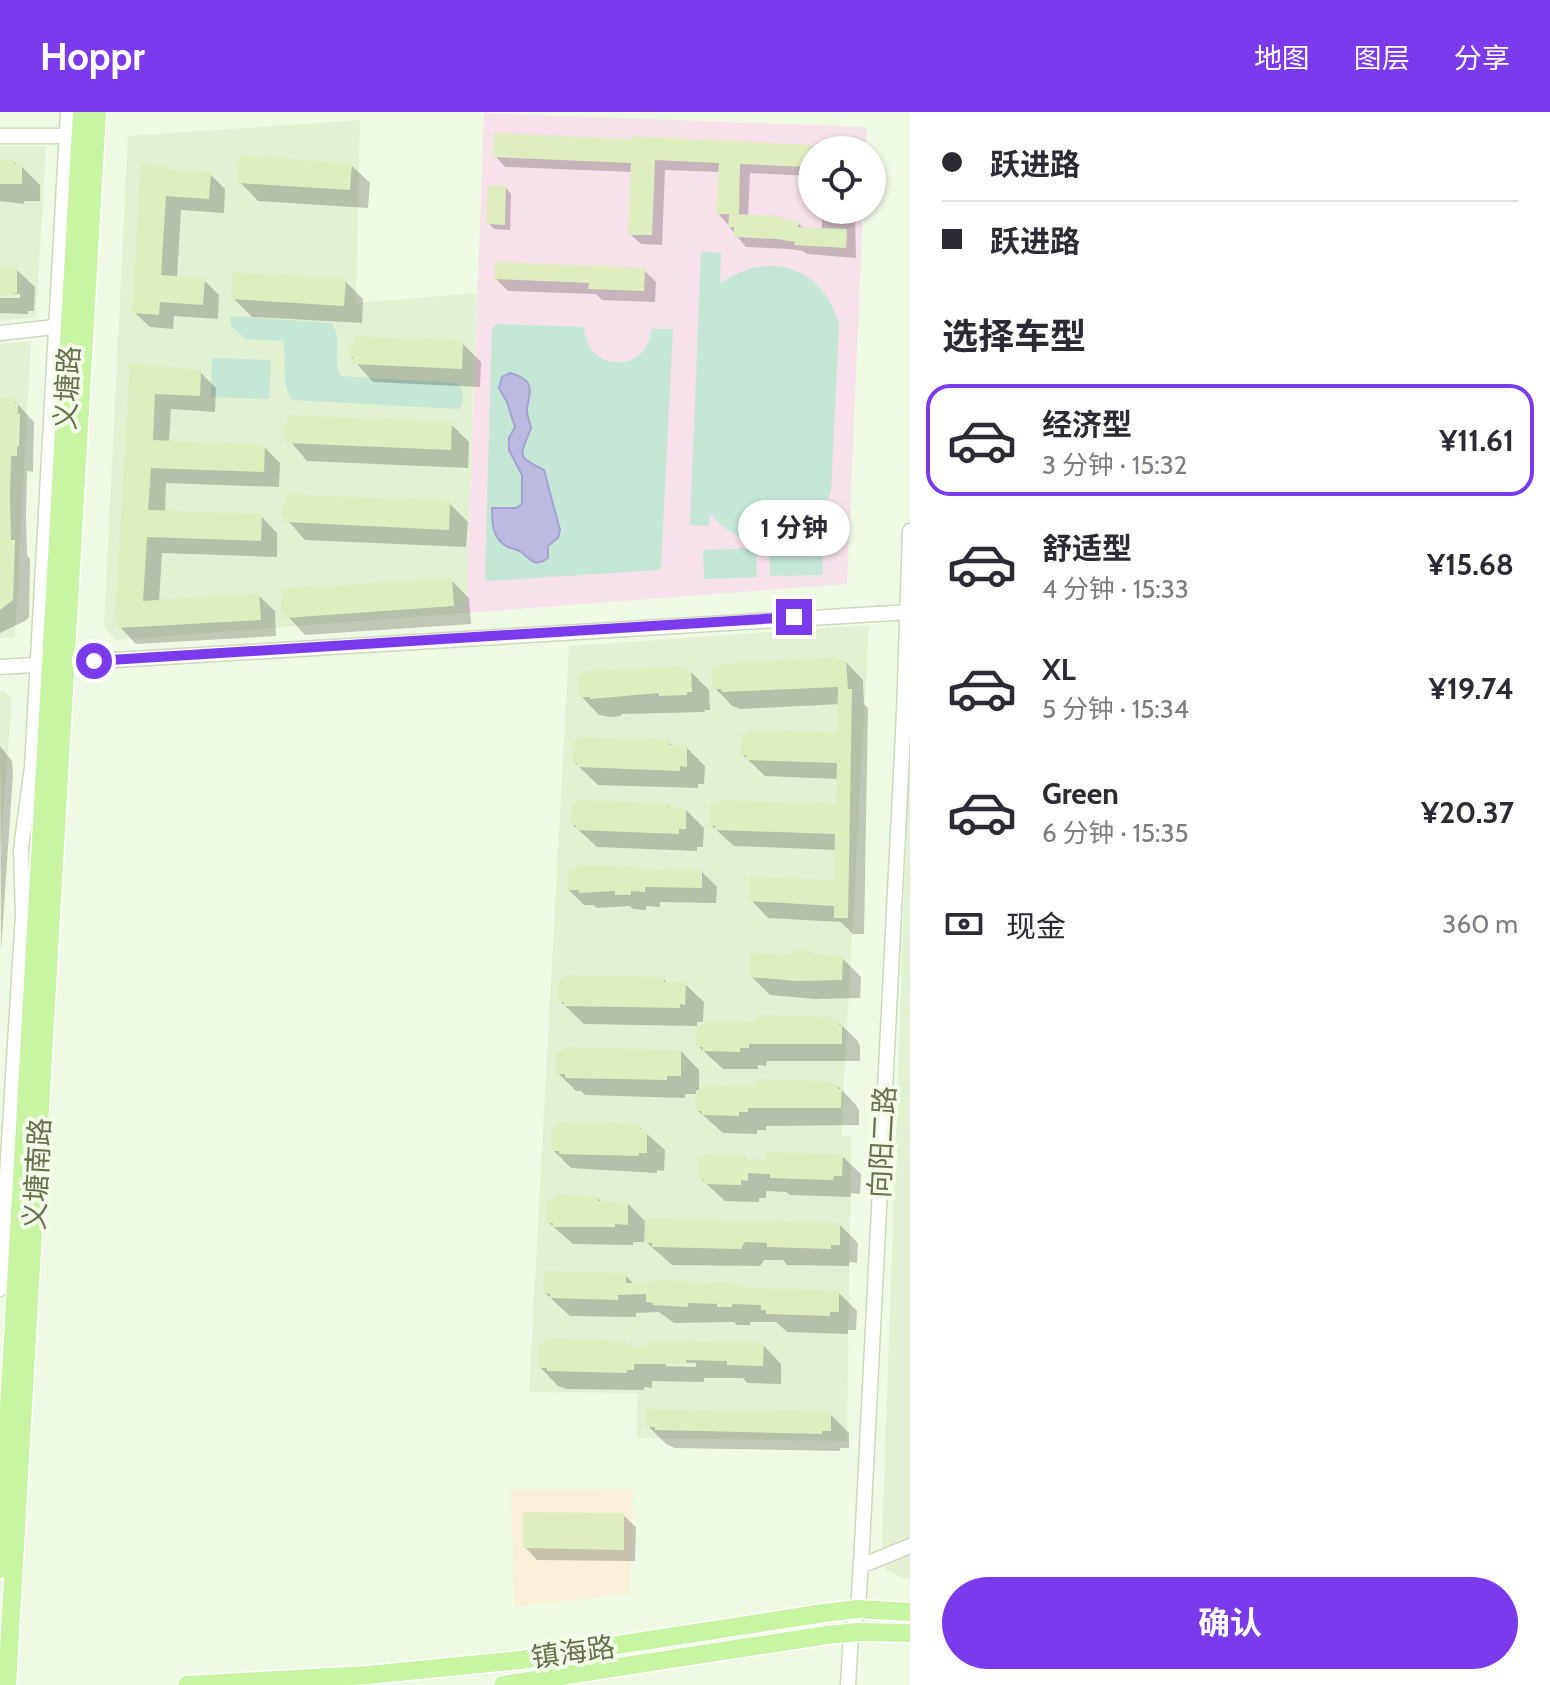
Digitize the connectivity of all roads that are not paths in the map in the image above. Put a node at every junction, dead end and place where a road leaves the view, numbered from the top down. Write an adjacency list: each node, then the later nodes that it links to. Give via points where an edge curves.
1 (68, 112): 5 (street)
2 (82, 112): 5 (main road, 义塘路)
3 (97, 112): 10 (main road, 义塘路)
4 (0, 136): 5 (street)
5 (74, 136): 6 (main road, 义塘路)
6 (63, 326): 7 (street); 10 (main road, 义塘路)
7 (0, 333)
8 (910, 531): 9 (street, 向阳二路)
9 (909, 612): 10 (street); 14 (street, 向阳二路)
10 (51, 664): 11 (street); 12 (street, via 21,849 23,914); 15 (main road, 义塘南路); 20 (main road, 义塘南路)
11 (0, 667)
12 (0, 1289)
13 (910, 1546): 14 (street)
14 (861, 1566): 16 (street, 向阳二路)
15 (0, 1569)
16 (858, 1609): 17 (main road, 镇海路); 18 (street, 向阳二路); 21 (main road, 镇海路, via 520,1660)
17 (910, 1612)
18 (851, 1633): 19 (main road, 镇海路); 22 (main road, 镇海路); 23 (street, 向阳二路)
19 (910, 1633)
20 (7, 1685)
21 (187, 1685)
22 (503, 1685)
23 (848, 1685)

